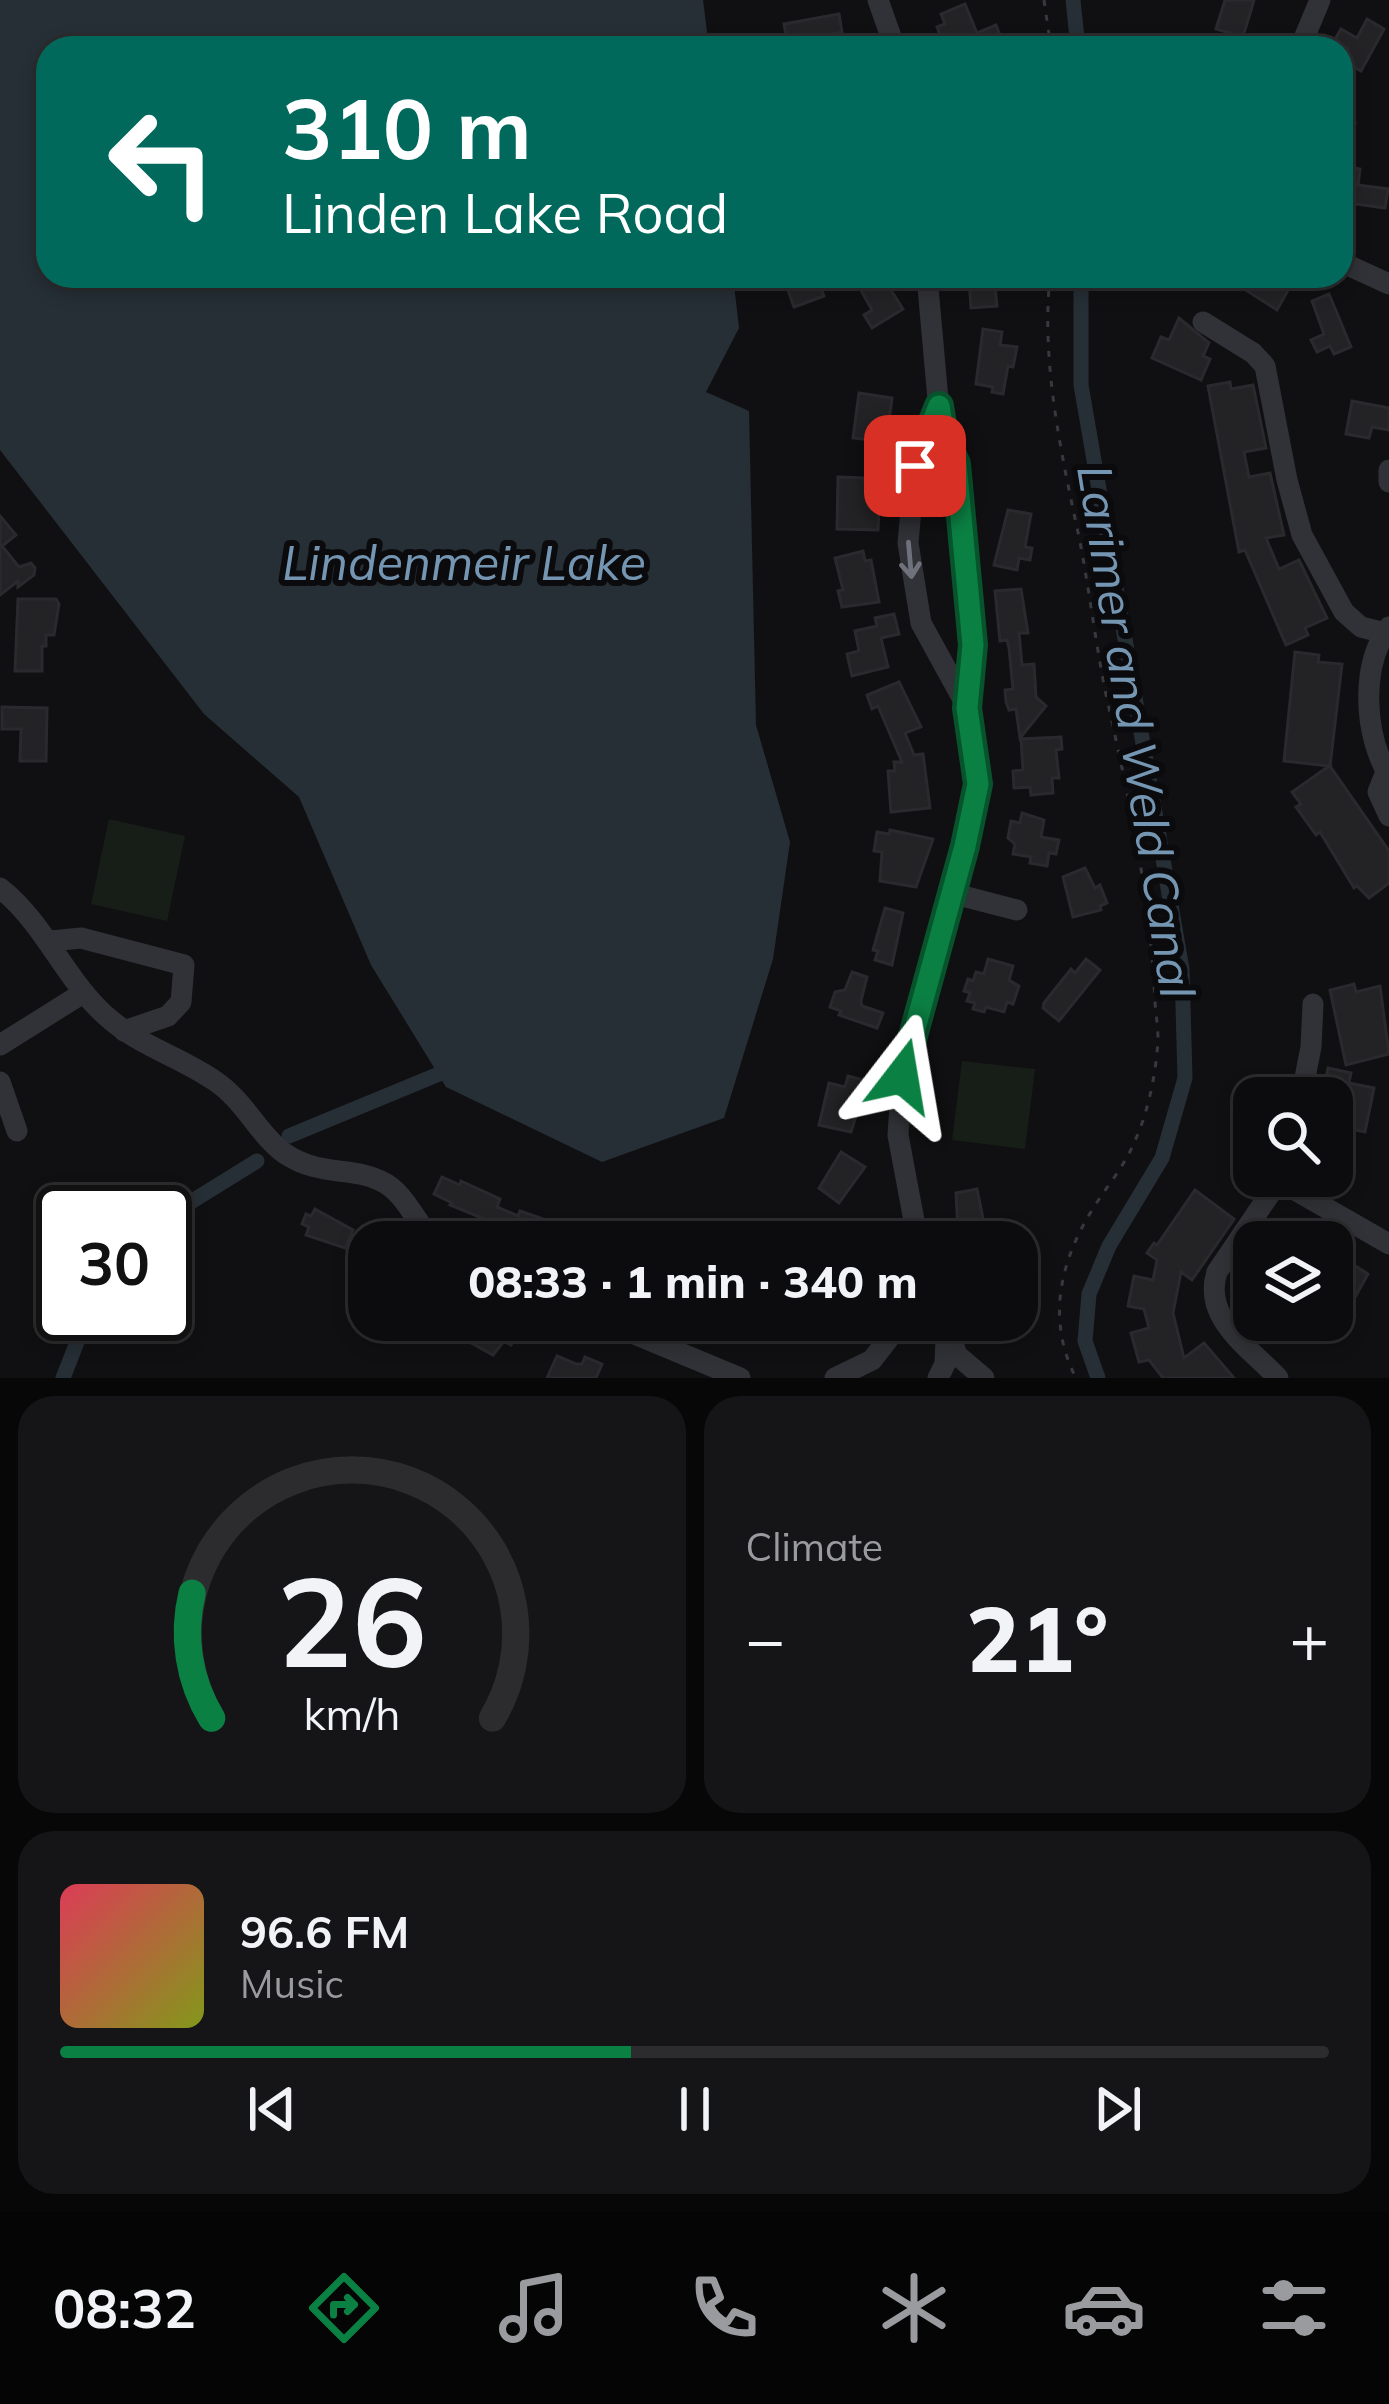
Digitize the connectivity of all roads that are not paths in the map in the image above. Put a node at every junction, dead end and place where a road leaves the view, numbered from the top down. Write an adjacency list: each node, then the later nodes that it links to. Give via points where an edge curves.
1 (878, 0): 3 (street)
2 (1320, 0): 4 (street)
3 (891, 36)
4 (1305, 36)
5 (1353, 268): 6 (street)
6 (1389, 284)
7 (927, 288): 9 (street)
8 (1203, 322): 12 (street, via 1265,367 1302,535 1344,612 1360,628)
9 (939, 406): 13 (street, via 956,464 973,645); 13 (street, one-way to 13, via 915,466 908,543 922,623)
10 (1389, 470): 11 (street)
11 (1389, 482)
12 (1387, 630): 14 (street, via 1368,673)
13 (967, 708): 17 (street, via 978,784)
14 (1388, 774): 15 (street, via 1378,792)
15 (1389, 816)
16 (0, 888): 19 (street)
17 (951, 893): 18 (street); 30 (street, via 902,1076 898,1135)
18 (1017, 910)
19 (51, 940): 20 (street); 22 (street, via 82,938 184,964 181,1002 168,1016)
20 (82, 993): 22 (street); 23 (street)
21 (1313, 1004): 24 (street)
22 (124, 1030): 29 (street, via 217,1082 282,1152 332,1174 382,1181)
23 (0, 1045)
24 (1305, 1077)
25 (0, 1082): 26 (street)
26 (16, 1131)
27 (1269, 1197): 40 (street, via 1211,1290 1222,1319)
28 (1311, 1197): 31 (street)
29 (416, 1221)
30 (914, 1221)
31 (1389, 1244)
32 (652, 1341): 36 (street)
33 (887, 1341): 37 (street, via 872,1360)
34 (946, 1341): 38 (street)
35 (952, 1341): 39 (street)
36 (740, 1378)
37 (836, 1378)
38 (938, 1378)
39 (984, 1378)
40 (1279, 1378)

